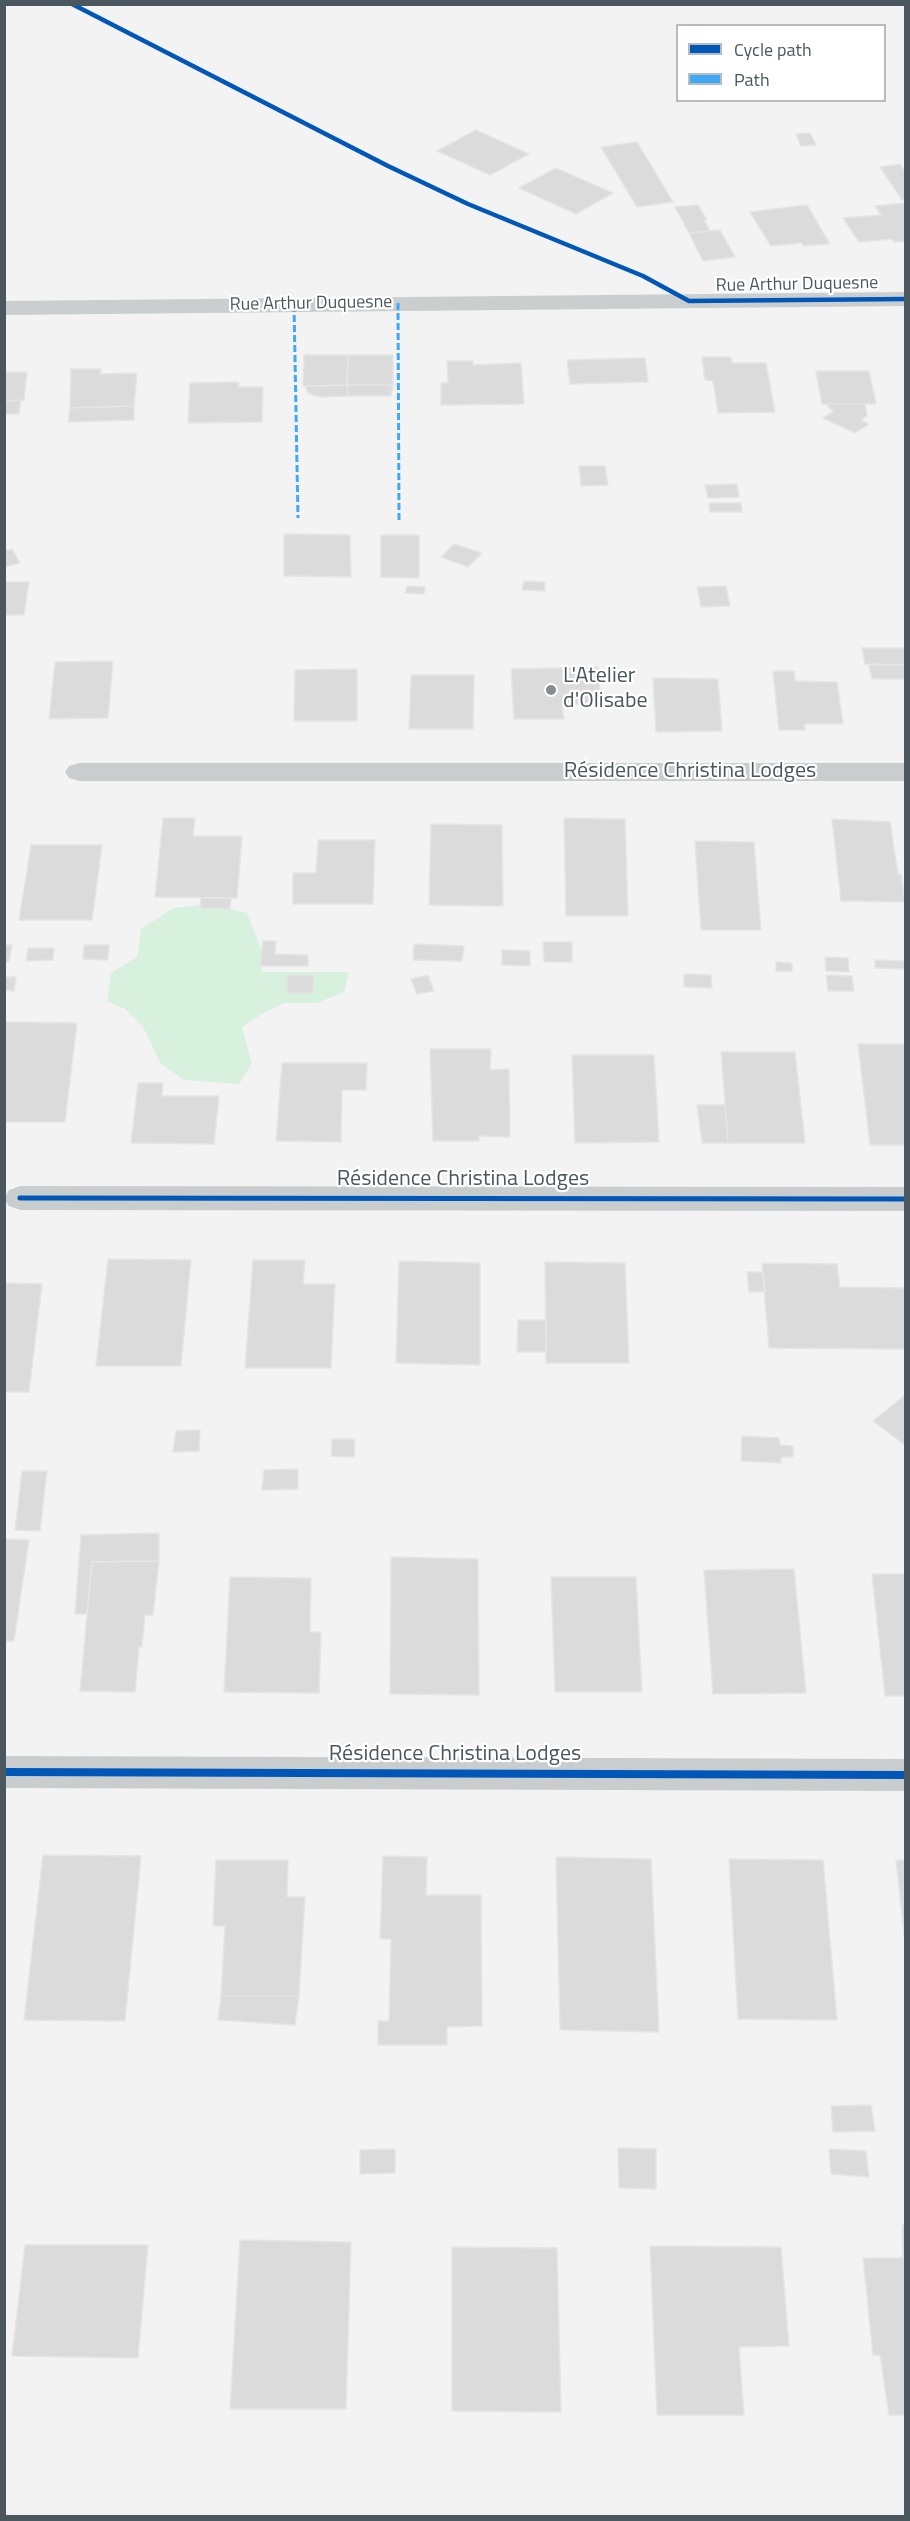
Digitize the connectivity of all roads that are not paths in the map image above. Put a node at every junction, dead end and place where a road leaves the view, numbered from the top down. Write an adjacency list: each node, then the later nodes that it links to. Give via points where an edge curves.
1 (906, 299): 2 (main road, Rue Arthur Duquesne)
2 (4, 308)
3 (79, 772): 4 (street, Résidence Christina Lodges)
4 (906, 772)
5 (20, 1197): 6 (street, Résidence Christina Lodges)
6 (906, 1199)
7 (4, 1772): 8 (street, Résidence Christina Lodges)
8 (906, 1775)

